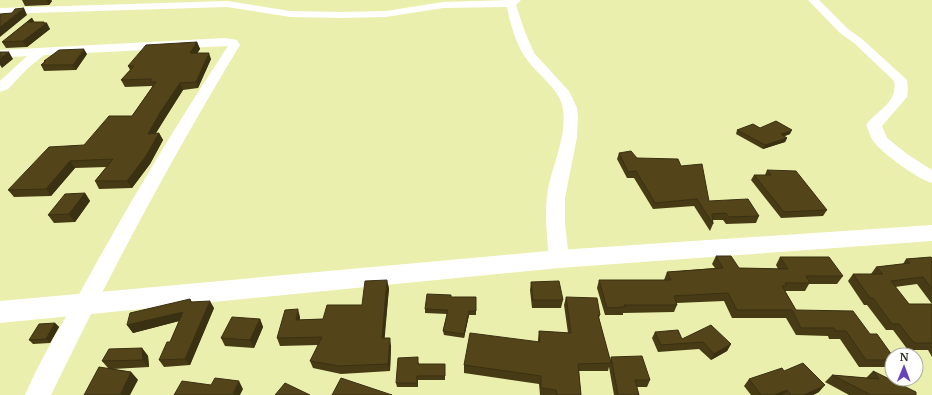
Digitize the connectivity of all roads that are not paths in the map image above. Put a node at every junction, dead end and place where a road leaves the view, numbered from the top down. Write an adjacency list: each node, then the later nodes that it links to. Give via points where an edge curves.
1 (813, 0): 9 (street, via 900,80 902,89 899,101 874,125 880,140)
2 (514, 2): 3 (street, via 443,4 386,14 340,15 290,14 227,4); 11 (street, via 517,25 531,58 566,95 571,110 554,209)
3 (42, 10): 4 (street); 5 (street)
4 (0, 11)
5 (29, 21)
6 (42, 51): 7 (street); 8 (street, via 14,73 10,81); 12 (street, via 225,42 233,42 234,45 151,184)
7 (0, 54)
8 (0, 88)
9 (932, 178)
10 (932, 233): 11 (main road)
11 (559, 259): 12 (main road)
12 (84, 304): 13 (main road); 14 (street)
13 (0, 312)
14 (38, 395)

